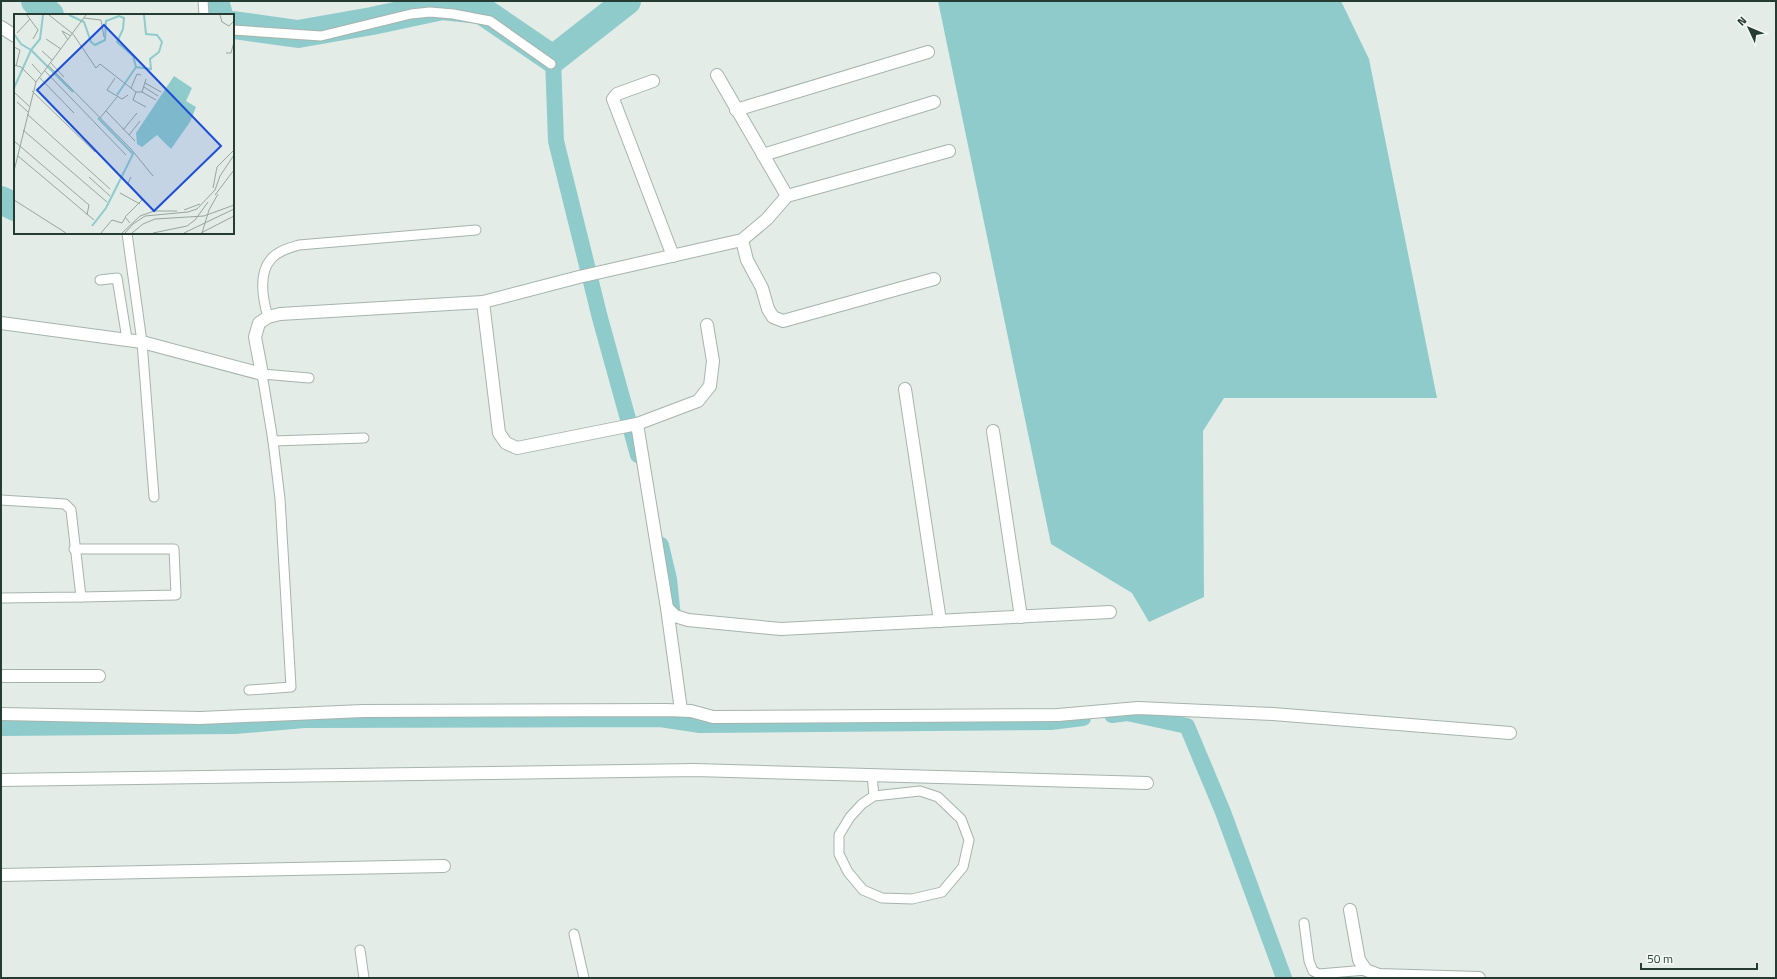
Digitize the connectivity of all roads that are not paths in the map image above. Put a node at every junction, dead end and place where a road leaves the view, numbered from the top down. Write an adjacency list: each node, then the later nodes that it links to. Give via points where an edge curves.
1 (203, 1): 2 (lane)
2 (204, 14)
3 (1, 27): 5 (street)
4 (234, 30): 7 (lane, via 321,36 411,14 454,14 490,21)
5 (14, 35)
6 (928, 52): 11 (street)
7 (551, 64)
8 (717, 75): 11 (street)
9 (654, 81): 18 (street, via 617,94 613,99)
10 (934, 102): 13 (street)
11 (736, 110): 13 (street)
12 (949, 151): 14 (street)
13 (763, 154): 14 (street)
14 (787, 196): 17 (street, via 767,219)
15 (476, 230): 22 (lane, via 299,245 281,251 270,260 264,276 263,301)
16 (128, 234): 26 (lane)
17 (742, 240): 18 (street); 19 (street, via 747,260 762,288 768,309 773,317 783,322)
18 (673, 256): 21 (street)
19 (934, 279)
20 (100, 280): 25 (lane, via 117,278)
21 (483, 302): 22 (street, via 280,314); 30 (street, via 499,433 506,443 517,448)
22 (268, 317): 27 (street, via 259,323 255,337)
23 (1, 323): 25 (street)
24 (707, 325): 30 (street, via 713,362 710,386 698,401)
25 (127, 340): 26 (street)
26 (142, 342): 27 (street); 34 (lane)
27 (262, 374): 28 (lane); 33 (lane)
28 (309, 378)
29 (905, 389): 42 (street)
30 (637, 424): 39 (street)
31 (993, 431): 41 (street)
32 (364, 438): 33 (lane)
33 (273, 441): 45 (lane, via 280,506 291,687)
34 (154, 497)
35 (1, 500): 36 (lane, via 65,504 71,510)
36 (74, 549): 37 (lane); 37 (lane, via 174,549 176,595)
37 (80, 597): 38 (lane)
38 (1, 598)
39 (667, 608): 42 (street, via 675,616 688,620 781,629); 46 (street)
40 (1110, 612): 41 (street)
41 (1021, 617): 42 (street)
42 (940, 621)
43 (1, 676): 44 (street)
44 (99, 676)
45 (249, 690)
46 (681, 710): 47 (street, via 362,712 200,718); 48 (street, via 713,717 999,716 1071,714 1138,708 1274,714)
47 (1, 714)
48 (1510, 733)
49 (872, 775): 50 (street, via 695,770); 51 (street); 52 (lane)
50 (1, 780)
51 (1146, 782)
52 (874, 796): 52 (lane, via 850,817 839,835 839,854 848,872 863,890 882,898 912,899 942,892 963,867 969,840 961,819 938,797 920,791)
53 (444, 866): 54 (street)
54 (1, 875)
55 (1350, 910): 59 (street, via 1359,960)
56 (1304, 923): 59 (lane, via 1309,962 1313,971 1319,974)
57 (574, 934): 61 (lane)
58 (360, 950): 60 (lane)
59 (1366, 970): 62 (street, via 1379,975)
60 (364, 978)
61 (584, 978)
62 (1479, 978)

